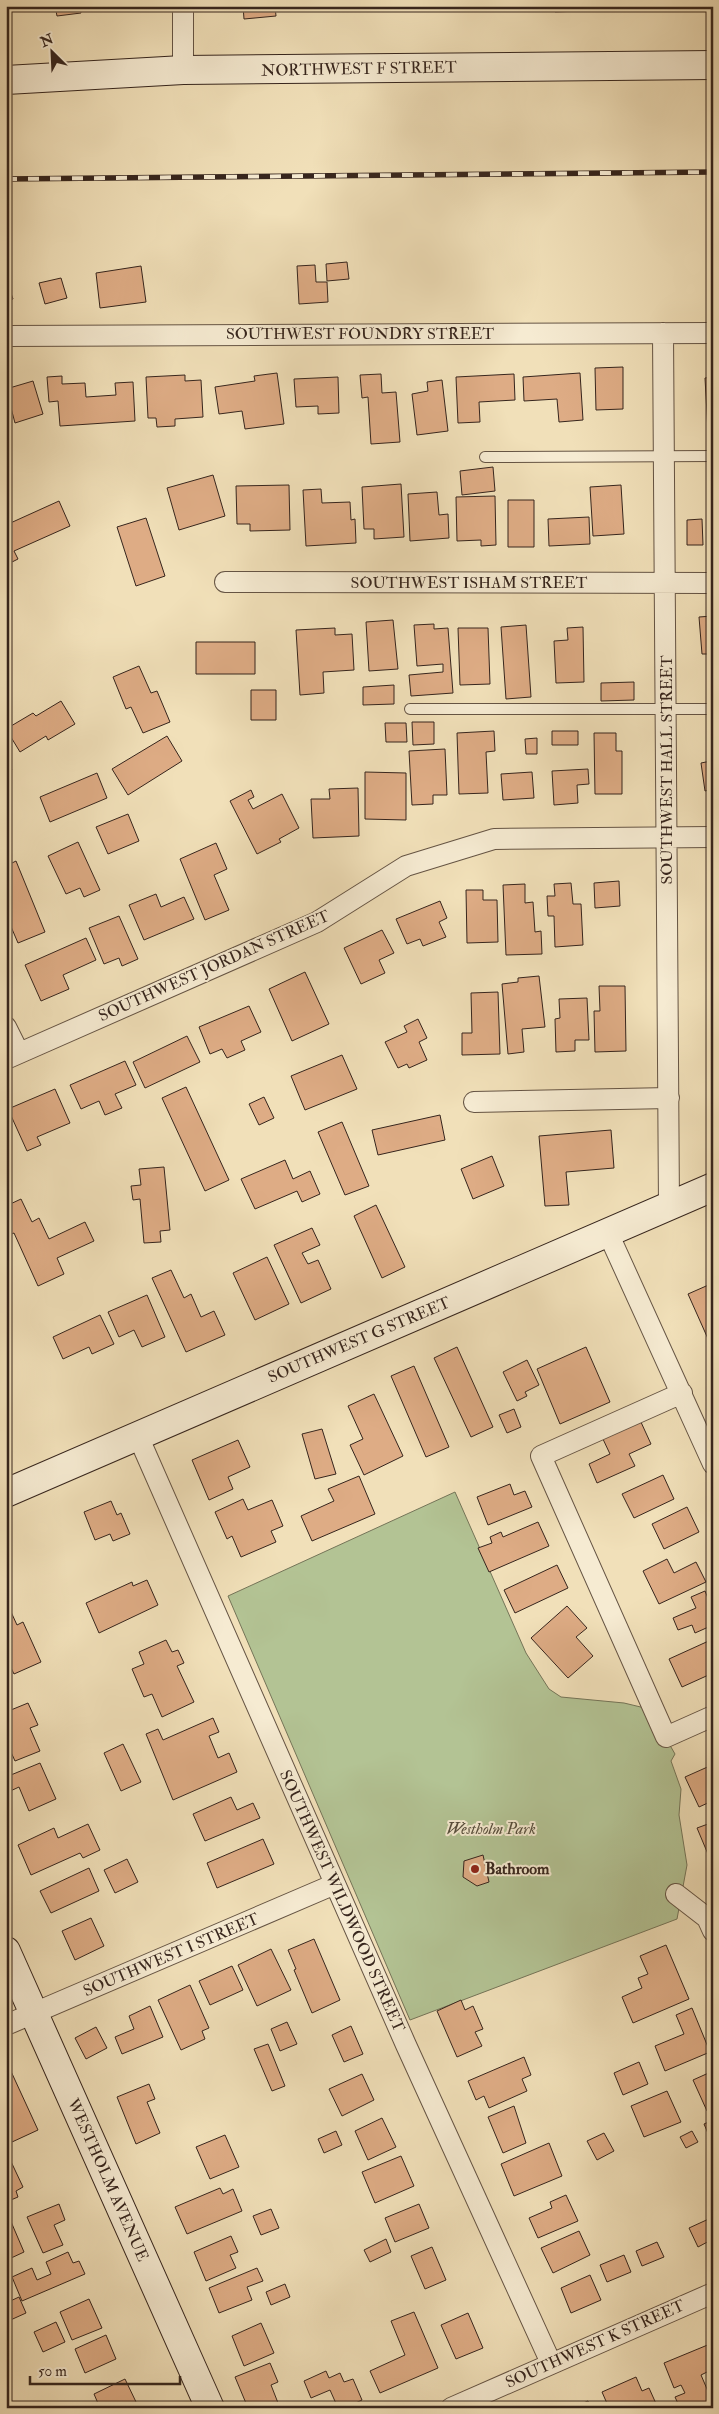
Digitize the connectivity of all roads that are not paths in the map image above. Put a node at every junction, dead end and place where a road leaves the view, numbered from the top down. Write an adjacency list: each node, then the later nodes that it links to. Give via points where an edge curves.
1 (183, 6): 3 (street)
2 (713, 65): 3 (street, NORTHWEST F STREET)
3 (183, 70): 4 (street, NORTHWEST F STREET)
4 (6, 80)
5 (663, 333): 6 (street, SOUTHWEST FOUNDRY STREET); 7 (street, SOUTHWEST FOUNDRY STREET); 8 (street, SOUTHWEST HALL STREET)
6 (713, 333)
7 (6, 336)
8 (663, 456): 9 (lane); 10 (lane); 12 (street, SOUTHWEST HALL STREET)
9 (713, 456)
10 (485, 457)
11 (225, 582): 12 (street, SOUTHWEST ISHAM STREET)
12 (666, 583): 13 (street, SOUTHWEST ISHAM STREET); 15 (street, SOUTHWEST HALL STREET)
13 (713, 583)
14 (410, 709): 15 (lane)
15 (666, 709): 16 (lane); 17 (street, SOUTHWEST HALL STREET)
16 (713, 709)
17 (667, 838): 18 (street, SOUTHWEST JORDAN STREET); 20 (street, SOUTHWEST JORDAN STREET, via 494,839 406,866 317,922); 21 (street, SOUTHWEST HALL STREET)
18 (713, 838)
19 (6, 1027): 20 (street)
20 (12, 1056)
21 (669, 1098): 22 (street); 24 (street, SOUTHWEST HALL STREET)
22 (474, 1102)
23 (713, 1187): 24 (street, SOUTHWEST G STREET)
24 (670, 1206): 25 (street, SOUTHWEST G STREET)
25 (608, 1232): 26 (street); 27 (street, SOUTHWEST G STREET)
26 (682, 1393): 28 (street); 30 (street, via 541,1456 666,1737)
27 (138, 1436): 29 (street, SOUTHWEST G STREET); 31 (street, SOUTHWEST WILDWOOD STREET)
28 (713, 1464)
29 (6, 1493)
30 (713, 1716)
31 (335, 1884): 35 (street, SOUTHWEST I STREET); 38 (street, SOUTHWEST WILDWOOD STREET)
32 (676, 1894): 33 (street, via 707,1918)
33 (713, 1931)
34 (6, 1951): 35 (street, WESTHOLM AVENUE)
35 (33, 2013): 36 (street, SOUTHWEST I STREET); 39 (street, WESTHOLM AVENUE)
36 (6, 2025)
37 (713, 2293): 38 (street, SOUTHWEST K STREET)
38 (551, 2363): 40 (street, SOUTHWEST K STREET)
39 (210, 2408)
40 (451, 2408)

